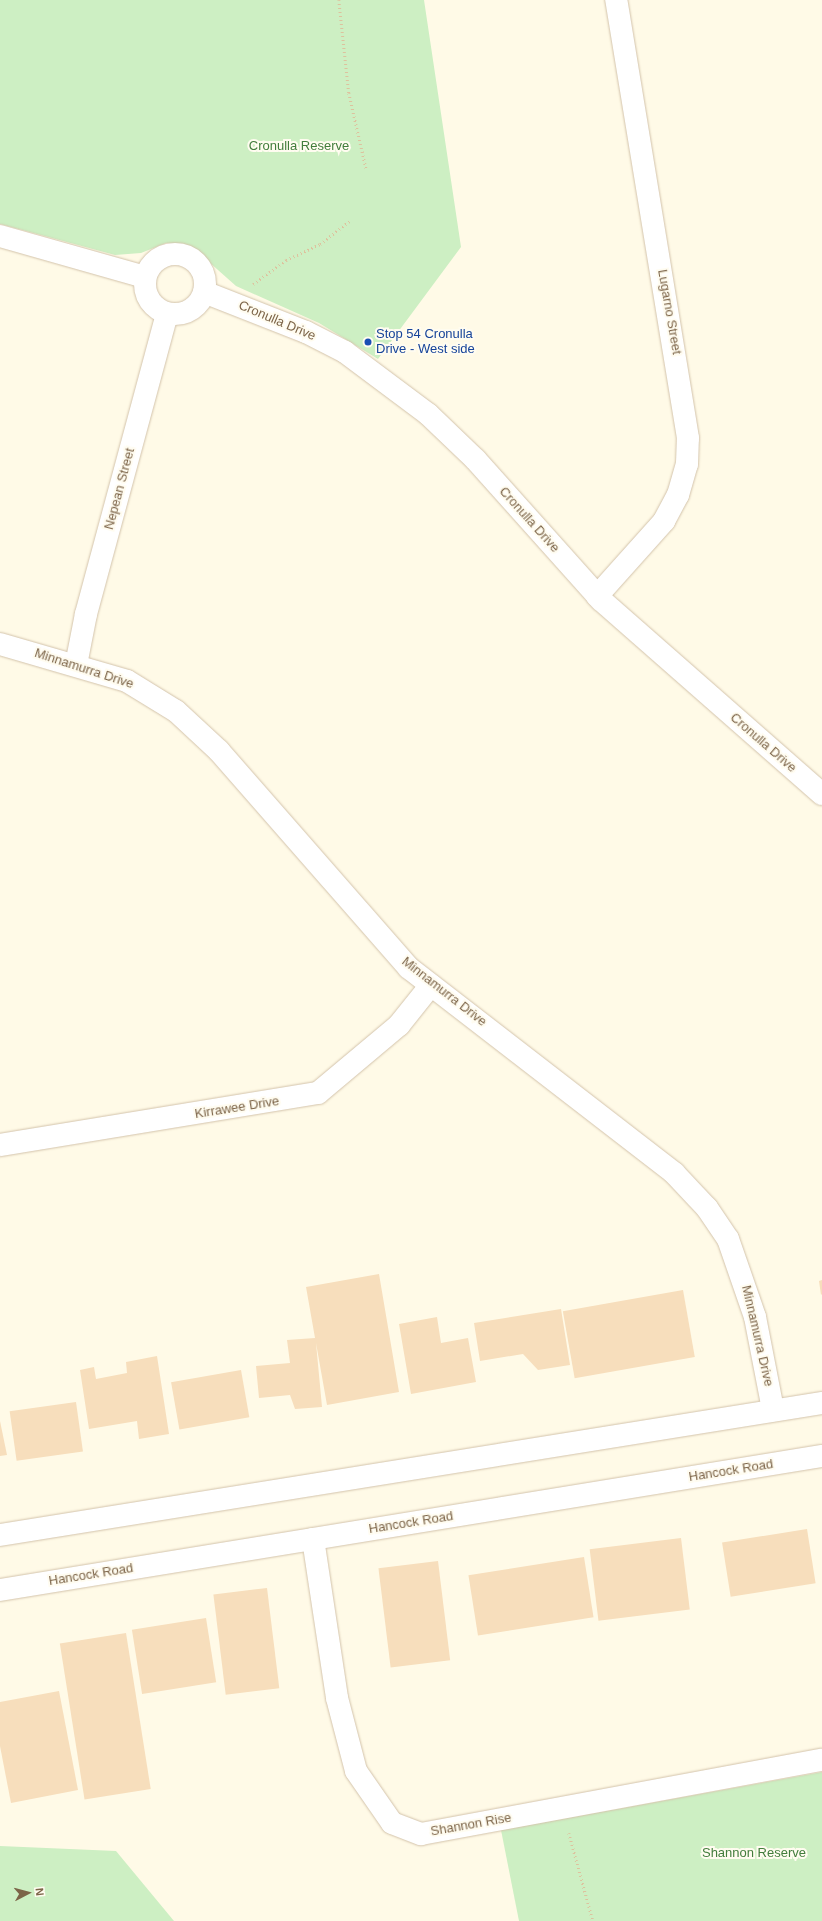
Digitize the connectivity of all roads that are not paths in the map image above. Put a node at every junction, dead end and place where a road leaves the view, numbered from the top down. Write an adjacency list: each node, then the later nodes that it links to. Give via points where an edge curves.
1 (616, 0): 6 (street, Lugarno Street, via 688,438 687,464 678,496 664,521)
2 (0, 236): 3 (street)
3 (145, 277): 4 (street, via 152,263 166,254 182,254 196,262 202,271); 5 (street, via 146,293 154,306)
4 (204, 292): 5 (street, via 196,306 183,314); 6 (street, Cronulla Drive, via 244,306 345,352 428,414 476,460)
5 (167, 314): 8 (street, Nepean Street, via 86,614)
6 (597, 596): 9 (street, Cronulla Drive)
7 (0, 644): 8 (street, Minnamurra Drive)
8 (76, 665): 10 (street, Minnamurra Drive, via 127,680 153,694 198,729 375,932 409,968)
9 (822, 794)
10 (431, 985): 11 (street, Kirrawee Drive, via 399,1025 318,1093); 13 (street, Minnamurra Drive, via 662,1164 707,1208 728,1239 744,1277 755,1317)
11 (0, 1145)
12 (822, 1403): 13 (street)
13 (773, 1410): 15 (street)
14 (822, 1456): 16 (street, Hancock Road)
15 (0, 1535)
16 (313, 1539): 17 (street, Hancock Road); 18 (street, Shannon Rise, via 337,1698 356,1771 392,1823 421,1834)
17 (0, 1590)
18 (822, 1760)

